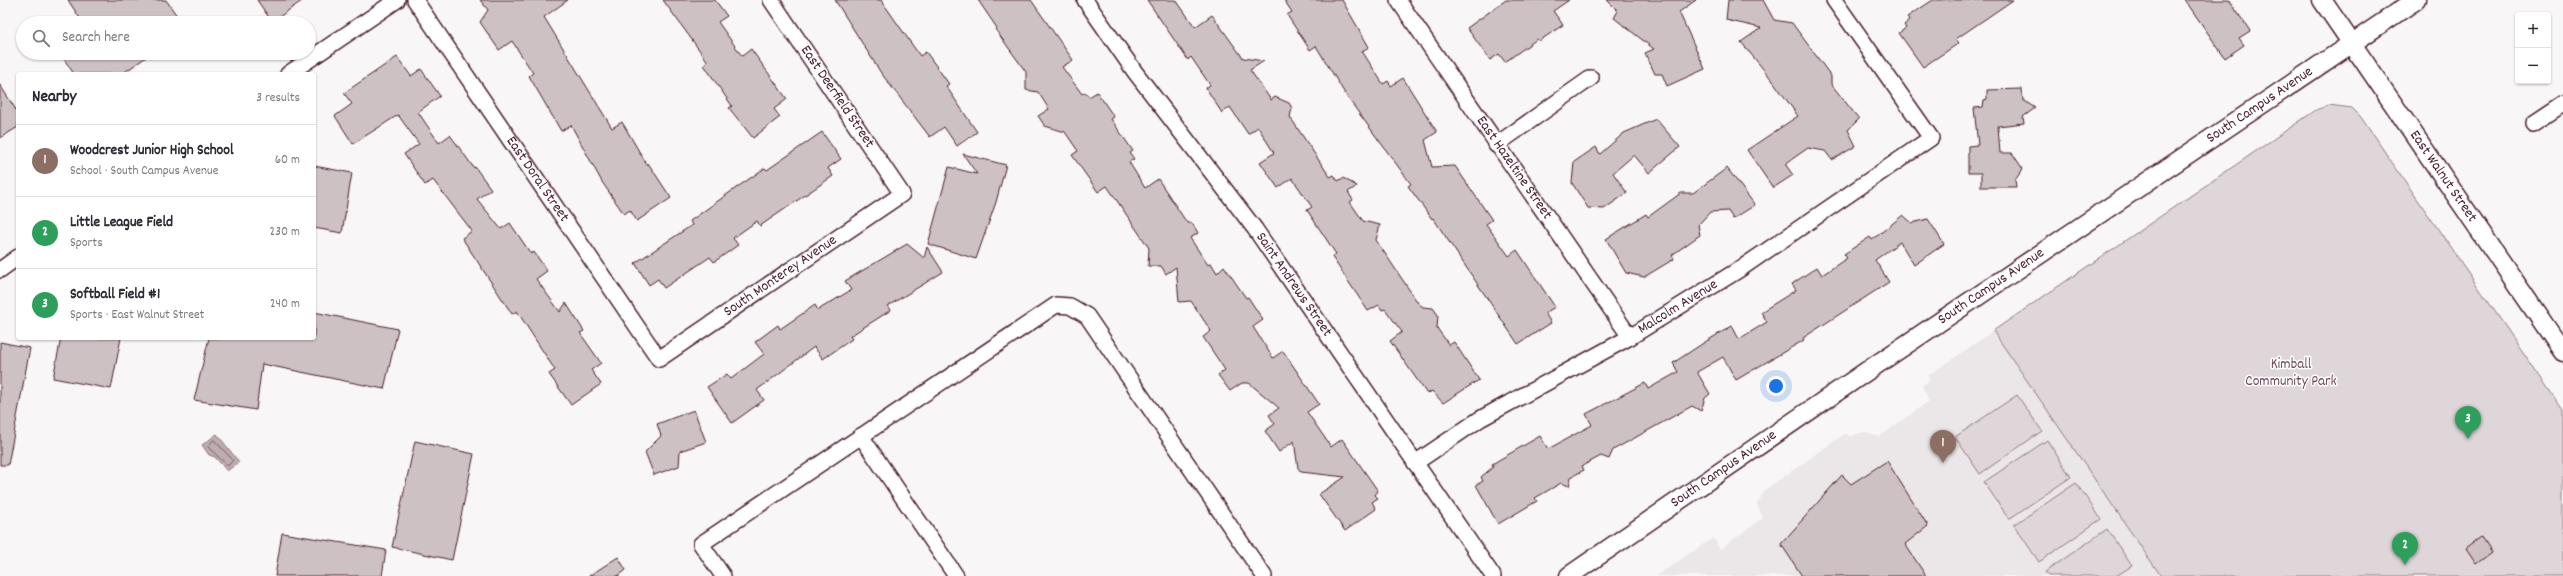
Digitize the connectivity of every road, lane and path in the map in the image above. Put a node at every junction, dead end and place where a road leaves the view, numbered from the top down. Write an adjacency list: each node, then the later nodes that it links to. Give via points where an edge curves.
1 (397, 0): 10 (street)
2 (415, 0): 22 (street, East Doral Street)
3 (771, 0): 17 (street, East Deerfield Street)
4 (1085, 0): 24 (street, Saint Andrews Street, via 1135,72 1255,229)
5 (1398, 0): 16 (street, East Hazeltine Street)
6 (2322, 0): 9 (street, East Walnut Street)
7 (2416, 0): 9 (street, South Campus Avenue)
8 (1841, 2): 20 (street, Malcolm Avenue, via 1931,138 1740,269)
9 (2352, 44): 21 (street, East Walnut Street); 29 (street, South Campus Avenue, via 1867,371)
10 (316, 55)
11 (309, 60): 12 (street)
12 (291, 72)
13 (1591, 78): 16 (street)
14 (2563, 104): 15 (street)
15 (2533, 124)
16 (1496, 145): 20 (street, East Hazeltine Street)
17 (902, 194): 22 (street, South Monterey Avenue)
18 (16, 258): 19 (street)
19 (0, 270)
20 (1630, 336): 24 (street, Malcolm Avenue, via 1480,419)
21 (2563, 352)
22 (658, 359)
23 (861, 436): 25 (street, via 701,544); 26 (street); 27 (street, via 1056,305 1070,306 1087,316)
24 (1415, 463): 28 (street, Saint Andrews Street)
25 (723, 576)
26 (956, 576)
27 (1264, 576)
28 (1493, 576)
29 (1569, 576)

